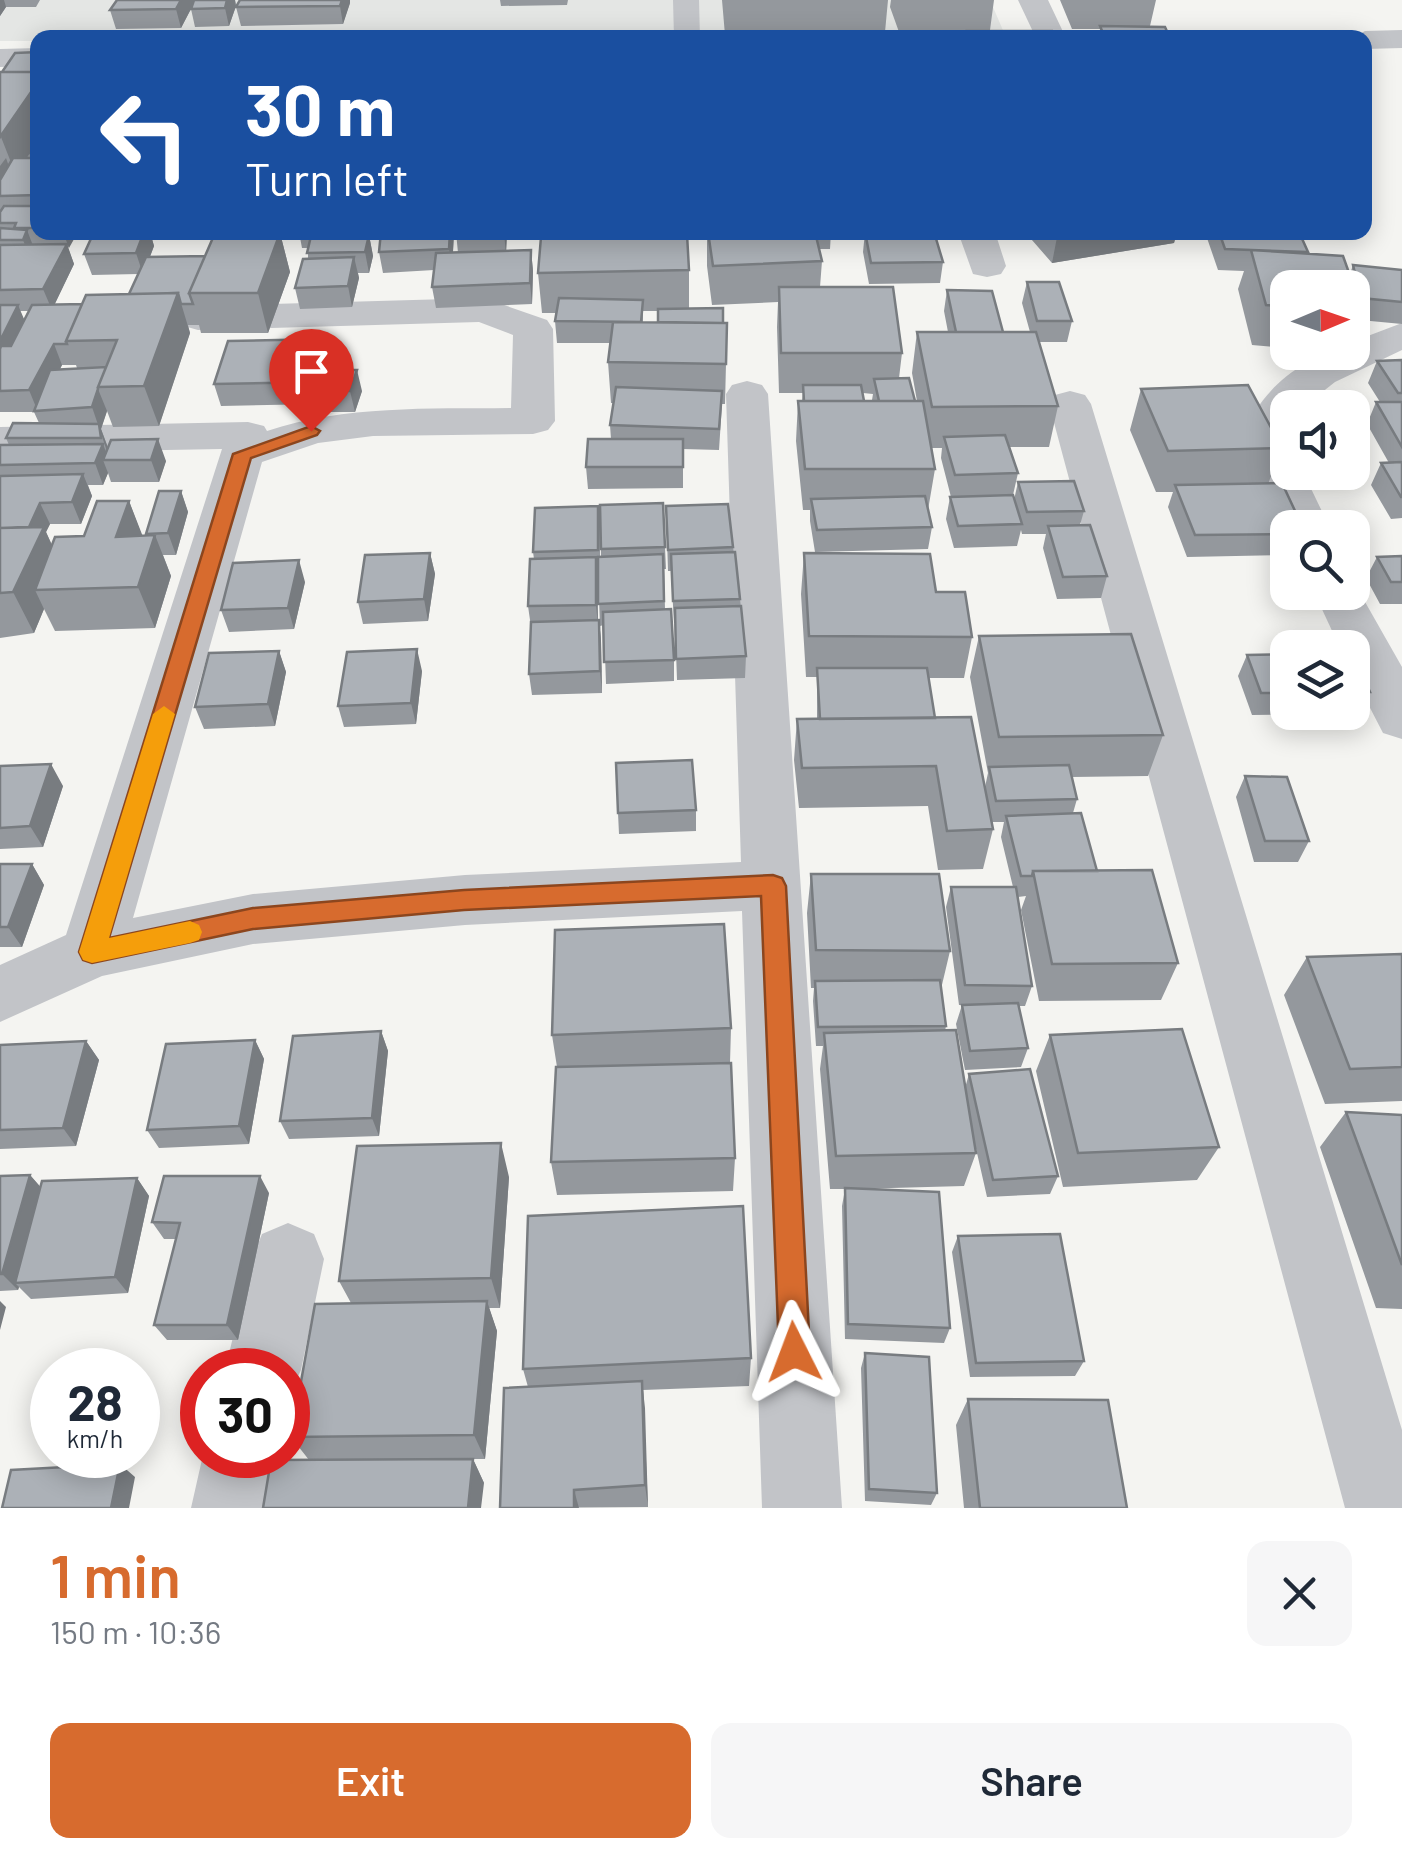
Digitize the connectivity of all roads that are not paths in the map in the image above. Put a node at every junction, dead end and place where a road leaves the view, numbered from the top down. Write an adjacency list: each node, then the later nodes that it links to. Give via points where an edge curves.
1 (686, 0): 3 (lane)
2 (1033, 0): 4 (street)
3 (687, 30)
4 (1047, 30)
5 (1372, 40): 6 (street)
6 (1402, 40)
7 (30, 57): 8 (street)
8 (0, 58)
9 (152, 319): 14 (street, via 484,310 533,329 533,421 374,423 311,431)
10 (1402, 334): 15 (street, via 1315,376 1273,410 1263,436)
11 (748, 394): 18 (street)
12 (1070, 404): 26 (street)
13 (0, 440): 14 (street, via 248,435)
14 (242, 454): 19 (street)
15 (1298, 510)
16 (1347, 610): 17 (street)
17 (1402, 719)
18 (773, 886): 19 (street, via 464,900 253,919); 25 (street)
19 (92, 952): 20 (street)
20 (0, 995)
21 (288, 1259): 22 (street)
22 (268, 1348)
23 (238, 1478): 24 (street)
24 (231, 1508)
25 (802, 1508)
26 (1385, 1508)

